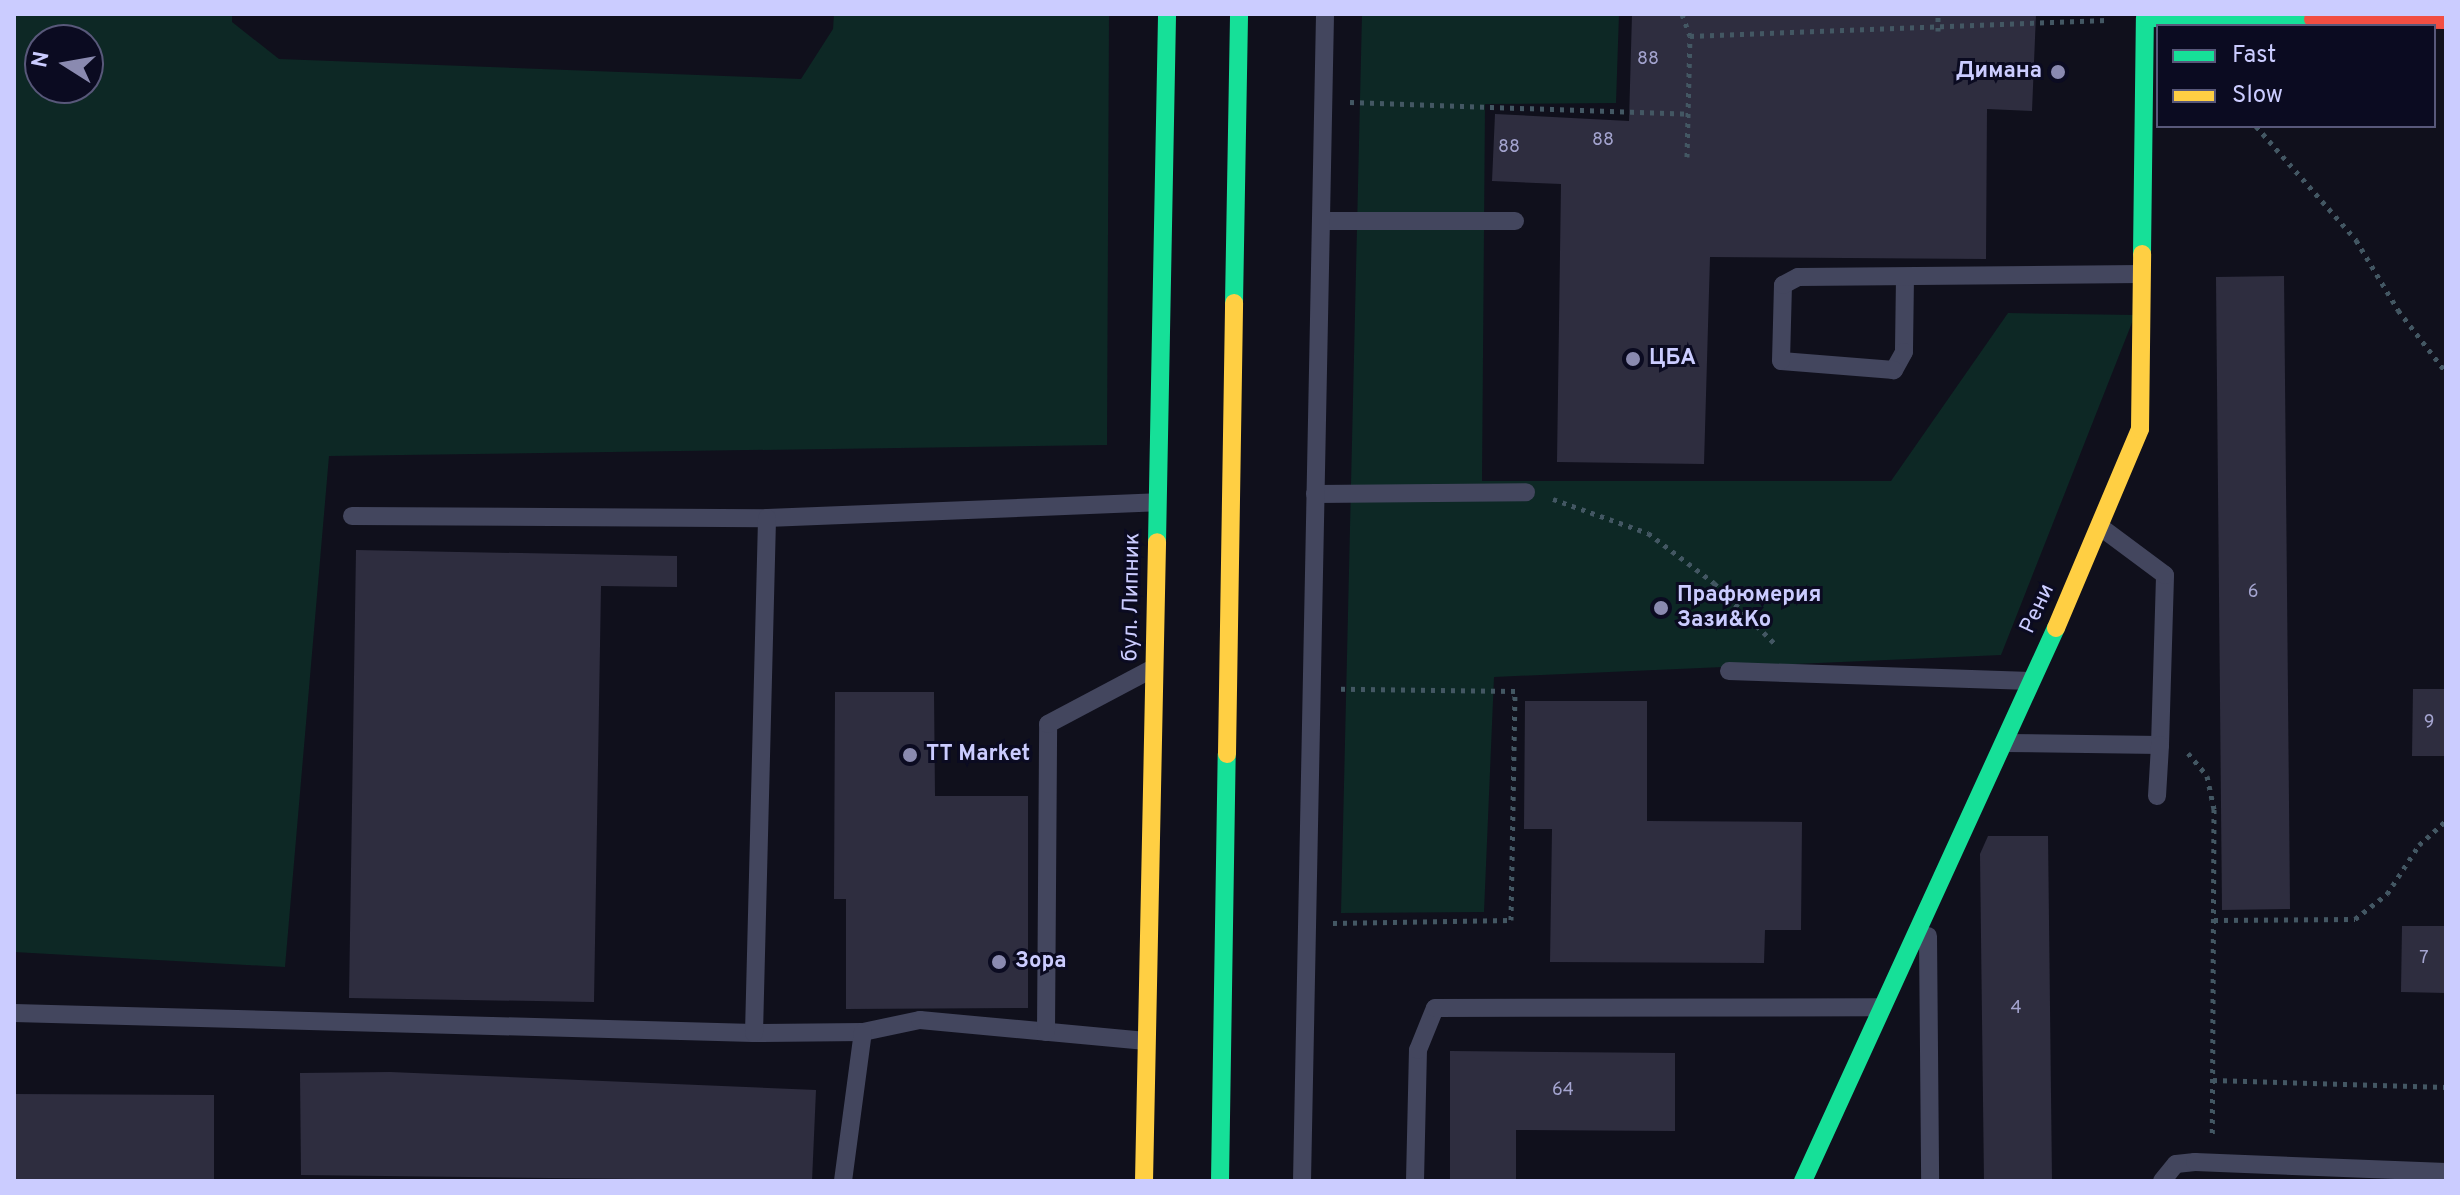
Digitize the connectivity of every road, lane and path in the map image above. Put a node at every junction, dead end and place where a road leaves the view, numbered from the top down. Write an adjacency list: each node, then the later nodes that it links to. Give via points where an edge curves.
1 (1167, 14): 21 (main road, бул. Липник)
2 (1239, 14): 49 (main road)
3 (1325, 14): 10 (lane)
4 (1682, 14): 9 (path)
5 (1938, 14): 8 (path)
6 (2145, 18): 7 (main road); 8 (path); 16 (main road, Рени)
7 (2446, 20)
8 (1938, 31): 9 (path)
9 (1690, 36): 11 (path)
10 (1323, 101): 11 (path); 14 (lane)
11 (1689, 114): 13 (path)
12 (2258, 128): 18 (path, via 2356,240 2398,310)
13 (1687, 157)
14 (1321, 221): 15 (lane); 20 (lane)
15 (1515, 221)
16 (2144, 274): 17 (lane); 24 (main road, Рени, via 2140,429)
17 (1905, 277): 17 (lane, via 1798,277 1783,285 1781,361 1894,370 1904,352)
18 (2446, 372)
19 (1526, 492): 20 (lane); 27 (path, via 1648,533 1714,583)
20 (1315, 494): 29 (lane)
21 (1157, 502): 23 (lane); 25 (main road, бул. Липник)
22 (352, 516): 23 (lane)
23 (767, 518): 41 (lane)
24 (2102, 528): 28 (main road, Рени); 31 (lane, via 2165,575)
25 (1155, 667): 40 (lane, via 1048,724); 42 (main road, бул. Липник)
26 (1729, 671): 27 (lane)
27 (1804, 673): 28 (lane)
28 (2031, 681): 30 (main road, Рени)
29 (1311, 688): 36 (lane); 36 (path, via 1515,691 1511,920)
30 (2002, 743): 31 (lane); 34 (main road, Рени)
31 (2160, 745): 32 (lane); 35 (path, via 2199,759 2207,776)
32 (2157, 796)
33 (2446, 821): 35 (path, via 2419,845 2387,894 2355,919)
34 (1927, 905): 37 (main road, Рени); 53 (lane)
35 (2214, 920): 43 (path)
36 (1307, 923): 50 (lane)
37 (1880, 1007): 51 (lane, via 1435,1008 1418,1050); 52 (main road, Рени)
38 (14, 1013): 41 (lane)
39 (863, 1032): 40 (lane, via 920,1020); 41 (lane); 47 (lane)
40 (1046, 1032): 42 (lane)
41 (754, 1033)
42 (1146, 1041): 48 (main road, бул. Липник)
43 (2213, 1080): 44 (path); 45 (path)
44 (2446, 1087)
45 (2212, 1163): 46 (lane); 54 (lane, via 2176,1164)
46 (2446, 1172)
47 (843, 1181)
48 (1144, 1181)
49 (1220, 1181)
50 (1302, 1181)
51 (1415, 1181)
52 (1803, 1181)
53 (1930, 1181)
54 (2162, 1181)

